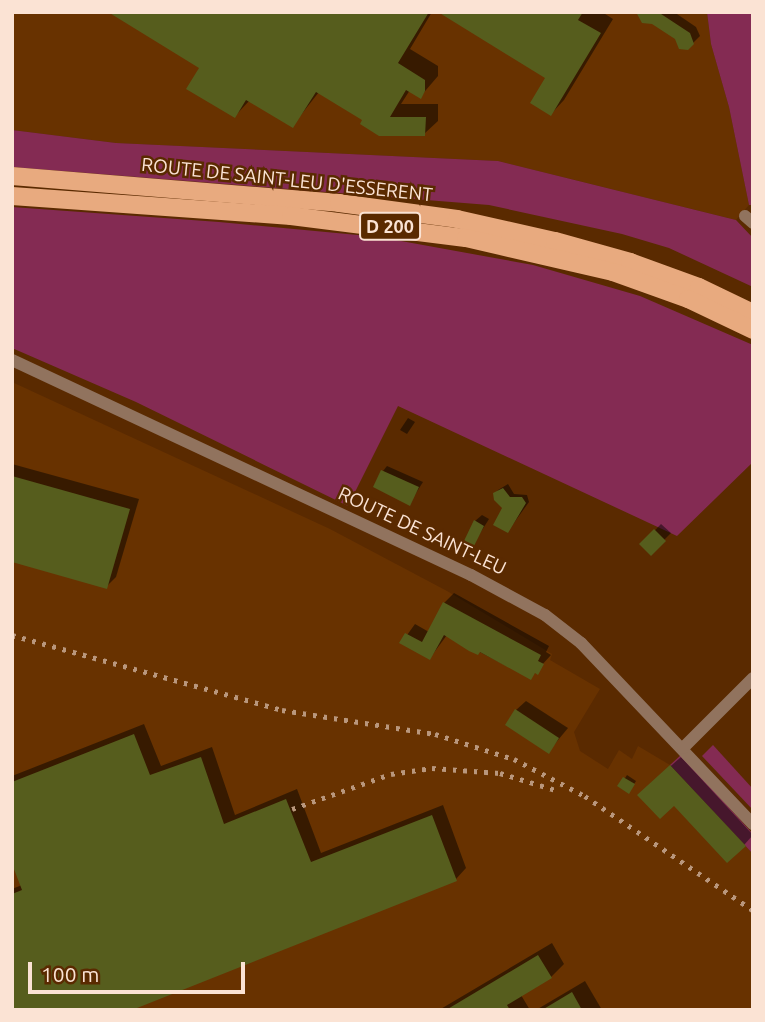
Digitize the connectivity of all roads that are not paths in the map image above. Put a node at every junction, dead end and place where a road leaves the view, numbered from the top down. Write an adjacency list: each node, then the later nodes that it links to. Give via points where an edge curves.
1 (12, 176): 3 (main road, ROUTE DE SAINT-LEU D'ESSERENT / D 200, via 339,203 457,219 609,255)
2 (12, 197): 4 (main road, ROUTE DE SAINT-LEU D'ESSERENT / D 200, via 321,218 477,240 620,275 688,299)
3 (747, 309)
4 (753, 330)
5 (12, 360): 7 (street, ROUTE DE SAINT-LEU, via 536,609 575,637)
6 (753, 678): 7 (street)
7 (683, 748): 8 (street, ROUTE DE SAINT-LEU)
8 (753, 824)

